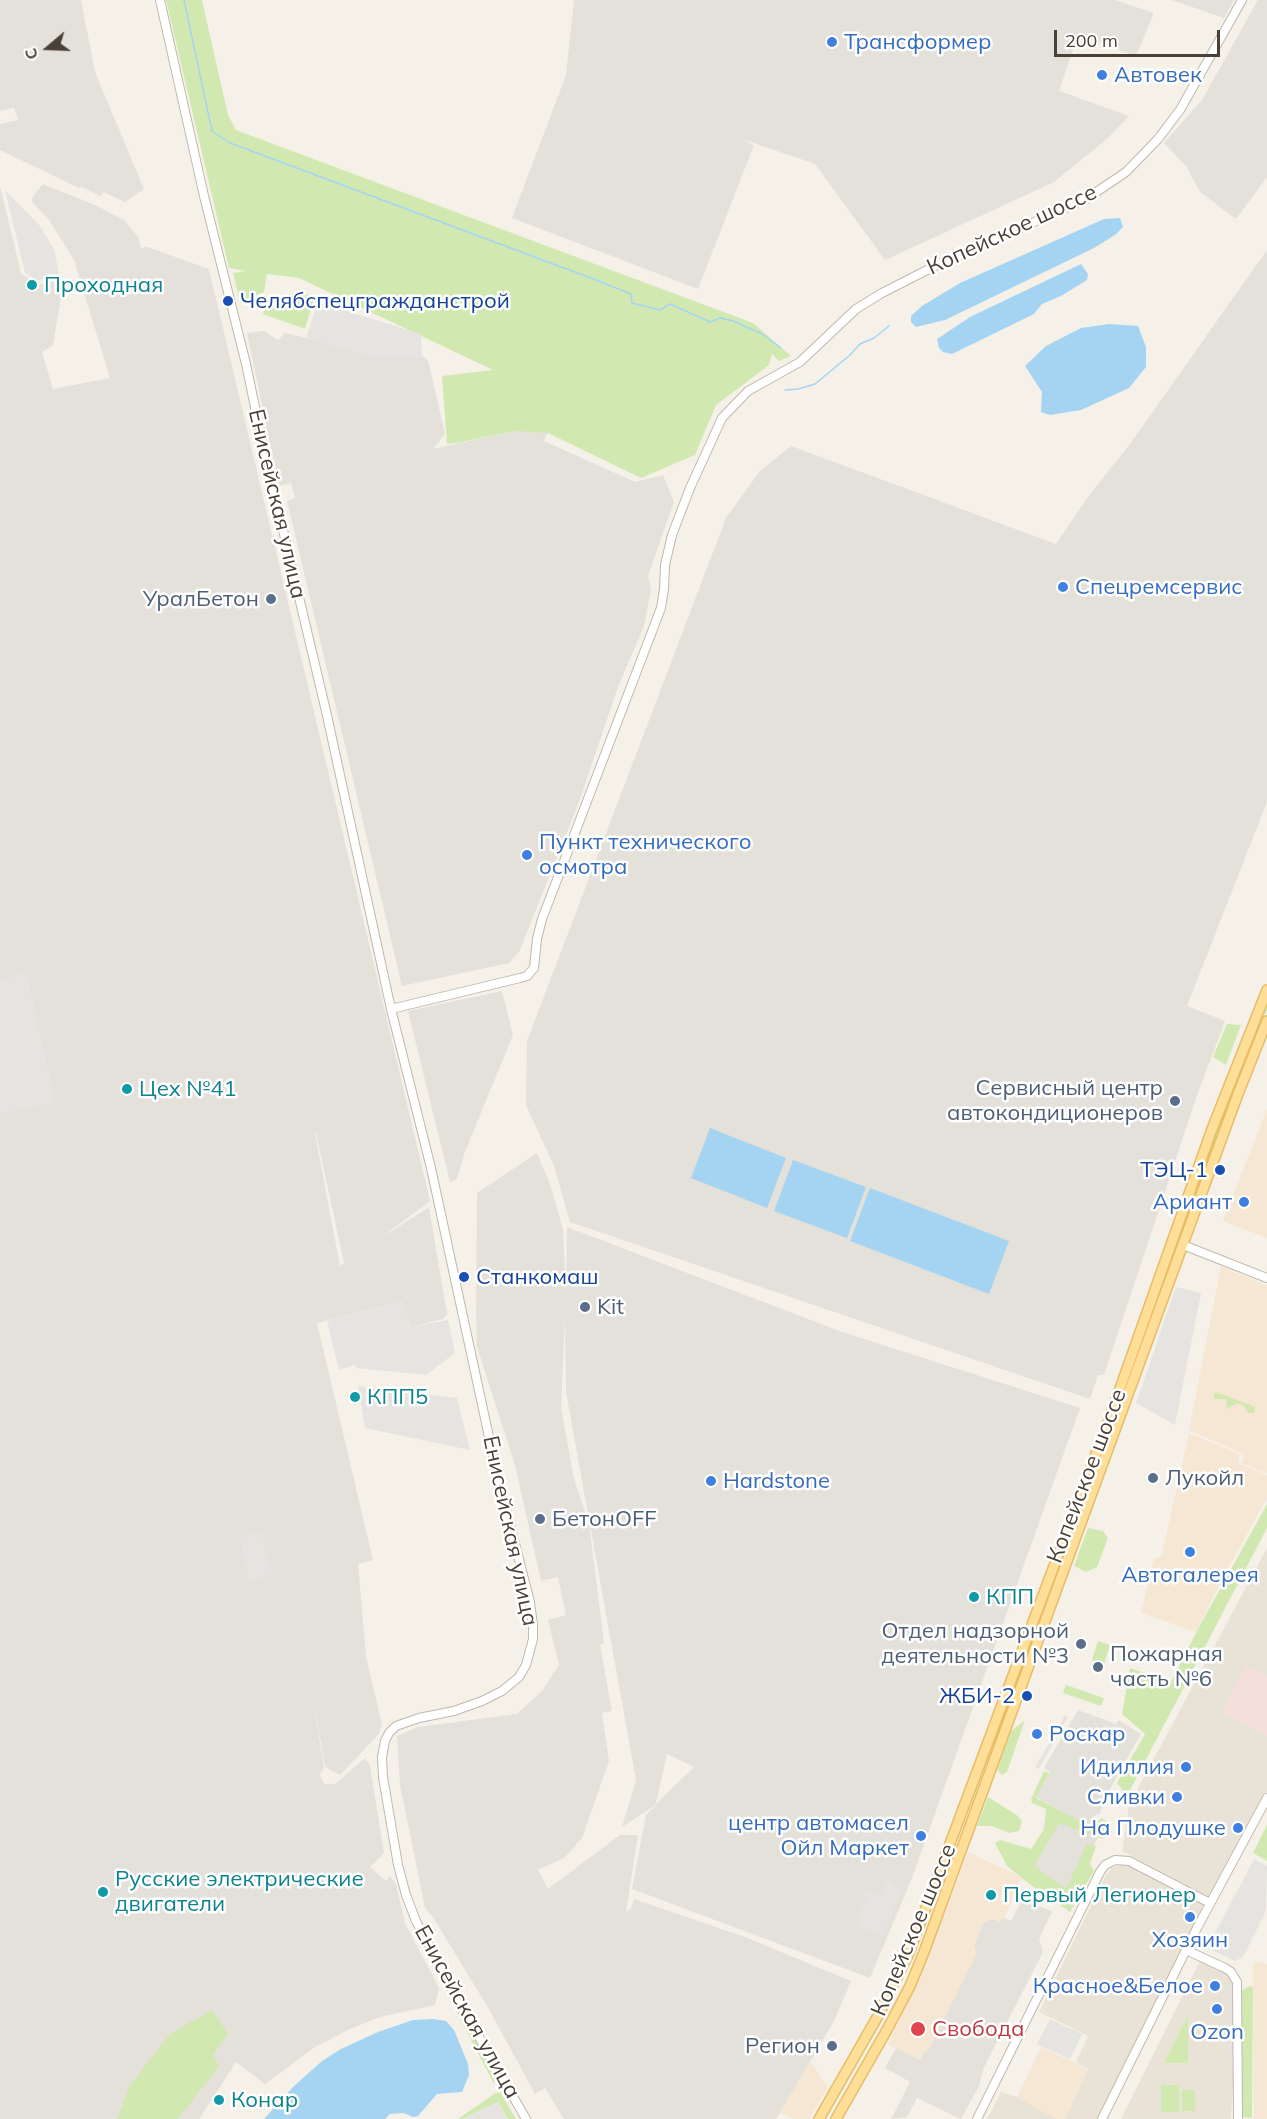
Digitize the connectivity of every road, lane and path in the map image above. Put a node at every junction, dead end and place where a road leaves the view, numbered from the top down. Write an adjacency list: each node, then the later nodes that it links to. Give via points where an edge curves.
1 (160, 0): 4 (street, Енисейская улица)
2 (1242, 0): 4 (street, Копейское шоссе, via 1180,110 1126,172 1086,199 882,293 856,309 800,362 748,391 722,418 668,549 661,608 542,919 534,968 520,978)
3 (1267, 990): 6 (main road, Копейское шоссе)
4 (392, 1008): 16 (street, Енисейская улица, via 533,1625 526,1665 511,1685 482,1701 400,1724 389,1733 382,1757 383,1777 398,1865 416,1921)
5 (1267, 1021): 7 (main road, Копейское шоссе)
6 (1173, 1241): 7 (main road); 9 (main road, Копейское шоссе)
7 (1184, 1245): 8 (street); 10 (main road, Копейское шоссе)
8 (1267, 1278)
9 (1047, 1586): 10 (main road); 11 (main road, Копейское шоссе)
10 (1057, 1589): 12 (main road, Копейское шоссе)
11 (1033, 1622): 12 (main road); 17 (main road, Копейское шоссе, via 909,1953)
12 (1043, 1626): 18 (main road, Копейское шоссе, via 910,1986)
13 (1267, 1798): 14 (street)
14 (1210, 1903): 15 (street); 19 (street, via 1129,1861 1115,1860 1105,1865)
15 (1186, 1950): 20 (street); 21 (street, via 1226,1968 1237,1982)
16 (526, 2119)
17 (819, 2119)
18 (836, 2119)
19 (977, 2119)
20 (1102, 2119)
21 (1238, 2119)

